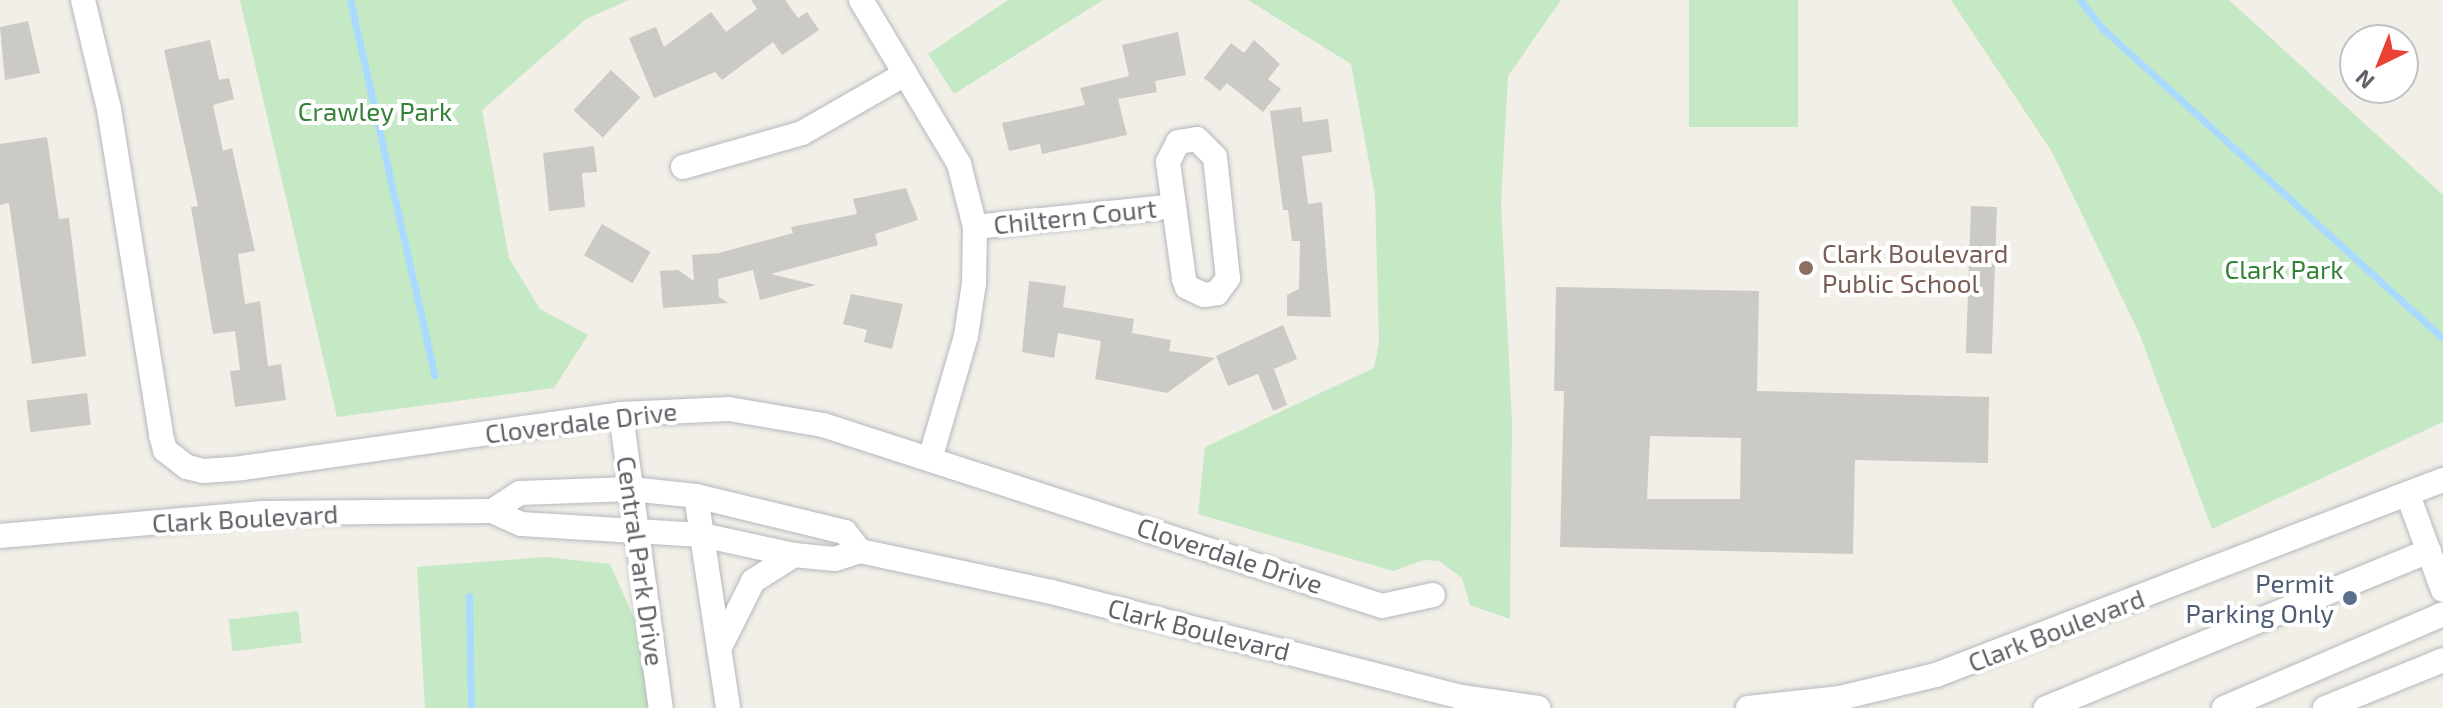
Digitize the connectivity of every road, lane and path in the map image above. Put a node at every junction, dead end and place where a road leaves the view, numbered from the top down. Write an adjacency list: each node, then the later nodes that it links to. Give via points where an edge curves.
1 (83, 0): 7 (street, Cloverdale Drive, via 109,109 161,435 176,460 203,471 242,468)
2 (861, 0): 3 (street)
3 (905, 74): 4 (street, via 802,133); 6 (street, via 959,164)
4 (683, 167)
5 (1174, 206): 5 (street, Chiltern Court, via 1187,287 1204,295 1217,293 1228,278 1215,157 1197,139 1178,142 1168,162); 6 (street, Chiltern Court)
6 (975, 227): 8 (street, via 966,336)
7 (621, 414): 8 (street, Cloverdale Drive, via 749,411 823,425); 10 (street, Central Park Drive)
8 (930, 459): 21 (street, Cloverdale Drive, via 1382,606)
9 (2443, 480): 11 (street, Clark Boulevard)
10 (631, 489): 12 (street, Clark Boulevard); 13 (street, Clark Boulevard, via 520,493); 14 (street, Central Park Drive)
11 (2408, 495): 18 (street); 29 (street, Clark Boulevard, via 1936,675 1840,698)
12 (696, 496): 15 (street); 17 (street, Clark Boulevard, via 845,532)
13 (492, 511): 14 (street, Clark Boulevard, via 521,524); 16 (street, Clark Boulevard, via 262,513)
14 (636, 528): 15 (street, Clark Boulevard); 26 (street, Central Park Drive)
15 (702, 535): 19 (street, Clark Boulevard); 23 (street)
16 (0, 536)
17 (860, 551): 19 (street, Clark Boulevard, via 835,559); 25 (street, Clark Boulevard, via 1052,592)
18 (2429, 551): 20 (street); 30 (street)
19 (794, 555): 23 (street, via 753,581)
20 (2443, 590)
21 (1433, 595)
22 (2443, 614): 31 (street)
23 (718, 651): 27 (street)
24 (2443, 660): 32 (street)
25 (1470, 702): 28 (street, Clark Boulevard)
26 (661, 708)
27 (728, 708)
28 (1538, 708)
29 (1748, 708)
30 (2046, 708)
31 (2224, 708)
32 (2325, 708)

